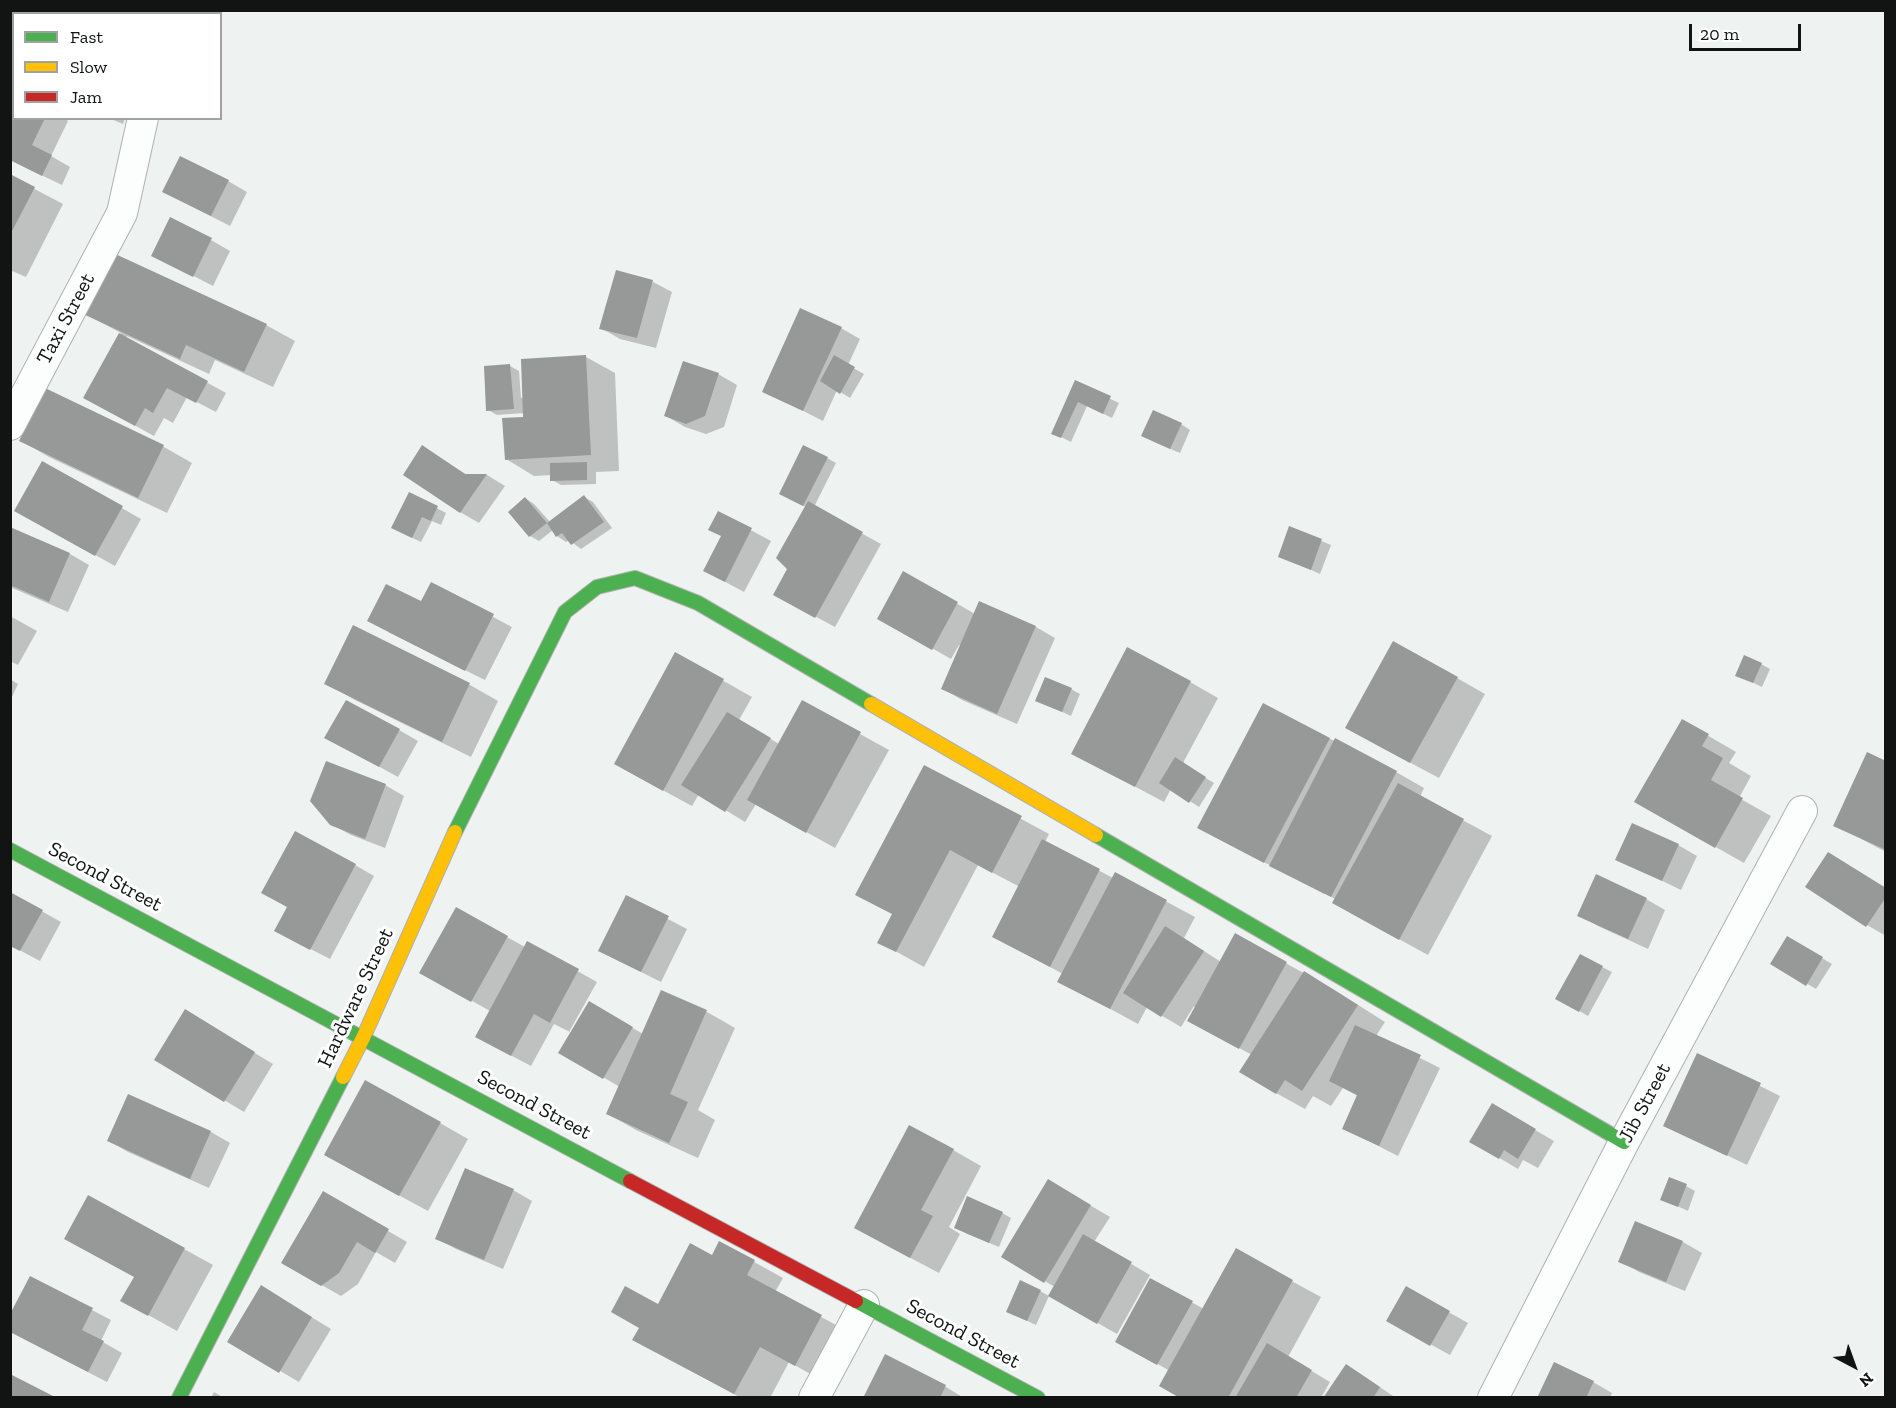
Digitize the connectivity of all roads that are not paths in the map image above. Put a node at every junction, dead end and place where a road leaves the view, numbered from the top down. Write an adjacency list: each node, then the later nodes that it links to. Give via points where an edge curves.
1 (143, 120): 2 (street, Taxi Street, via 122,213)
2 (10, 425)
3 (1802, 811): 6 (street, Jib Street)
4 (10, 850): 5 (street, Second Street)
5 (363, 1038): 6 (street, Hardware Street, via 459,821 564,612 597,587 635,579 698,603); 7 (street, Second Street); 8 (street, Hardware Street)
6 (1624, 1142): 11 (street, Jib Street)
7 (864, 1305): 9 (street); 10 (street, Second Street)
8 (179, 1398)
9 (814, 1398)
10 (1038, 1398)
11 (1493, 1398)

